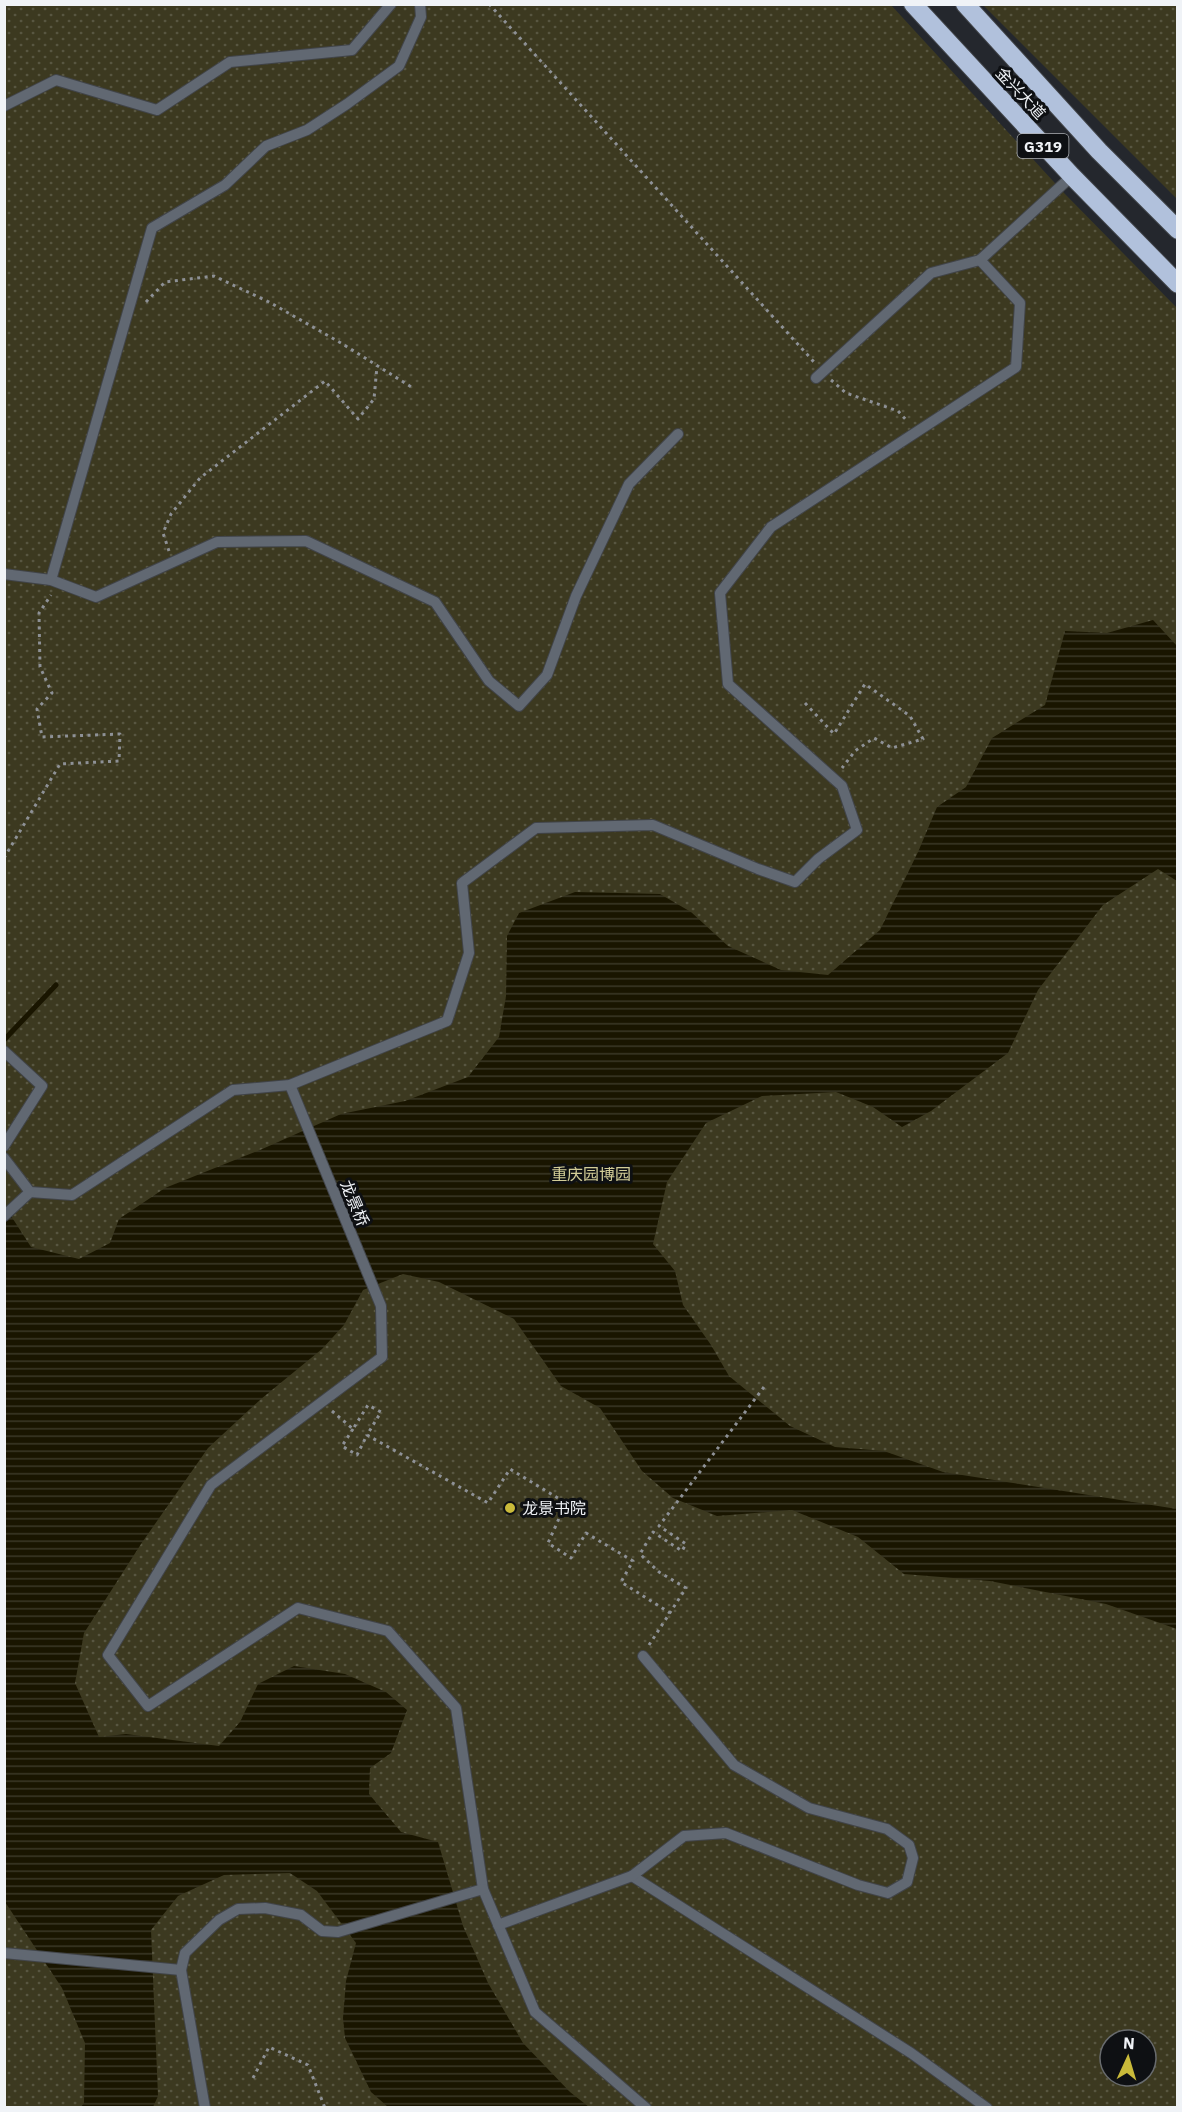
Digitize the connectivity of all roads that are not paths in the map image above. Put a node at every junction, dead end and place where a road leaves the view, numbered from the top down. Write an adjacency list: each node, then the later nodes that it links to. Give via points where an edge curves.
1 (391, 4): 5 (lane, via 352,50 230,62 157,110 56,80)
2 (420, 4): 13 (lane, via 421,17 399,66 307,130 266,146 225,185 152,228)
3 (913, 4): 6 (highway, 金兴大道 / G319)
4 (965, 4): 7 (highway, 金兴大道 / G319)
5 (4, 106)
6 (1072, 176): 8 (lane); 9 (highway, 金兴大道 / G319)
7 (1178, 230)
8 (980, 260): 10 (lane, via 931,273); 15 (lane, via 1020,303 1016,368 771,527 720,593 728,684 842,786 857,830 795,882 653,825 536,828 462,883 469,953 447,1021)
9 (1178, 284)
10 (819, 375)
11 (678, 434): 13 (lane, via 629,484 576,596 547,675 519,706 489,681 435,602 306,541 217,542 96,597)
12 (4, 574): 13 (lane)
13 (55, 582)
14 (4, 1051): 16 (lane, via 42,1086)
15 (290, 1085): 18 (lane, via 233,1090 72,1195); 22 (lane, 龙景桥, via 381,1306 382,1357 211,1485 108,1655 148,1706 298,1608 388,1631 456,1708)
16 (4, 1146)
17 (4, 1158): 18 (lane)
18 (30, 1192): 19 (lane)
19 (8, 1212)
20 (643, 1656): 21 (lane, via 734,1765 808,1808 888,1829 909,1845 913,1858 907,1882 888,1893 726,1833 684,1836)
21 (632, 1876): 23 (lane); 28 (lane, via 911,2053)
22 (483, 1889): 23 (lane); 25 (lane, via 338,1932 322,1931 301,1915 266,1908 238,1909 219,1920 185,1953)
23 (498, 1925): 27 (lane, via 535,2012)
24 (4, 1953): 25 (lane)
25 (181, 1970): 26 (lane)
26 (205, 2108)
27 (646, 2108)
28 (987, 2108)

